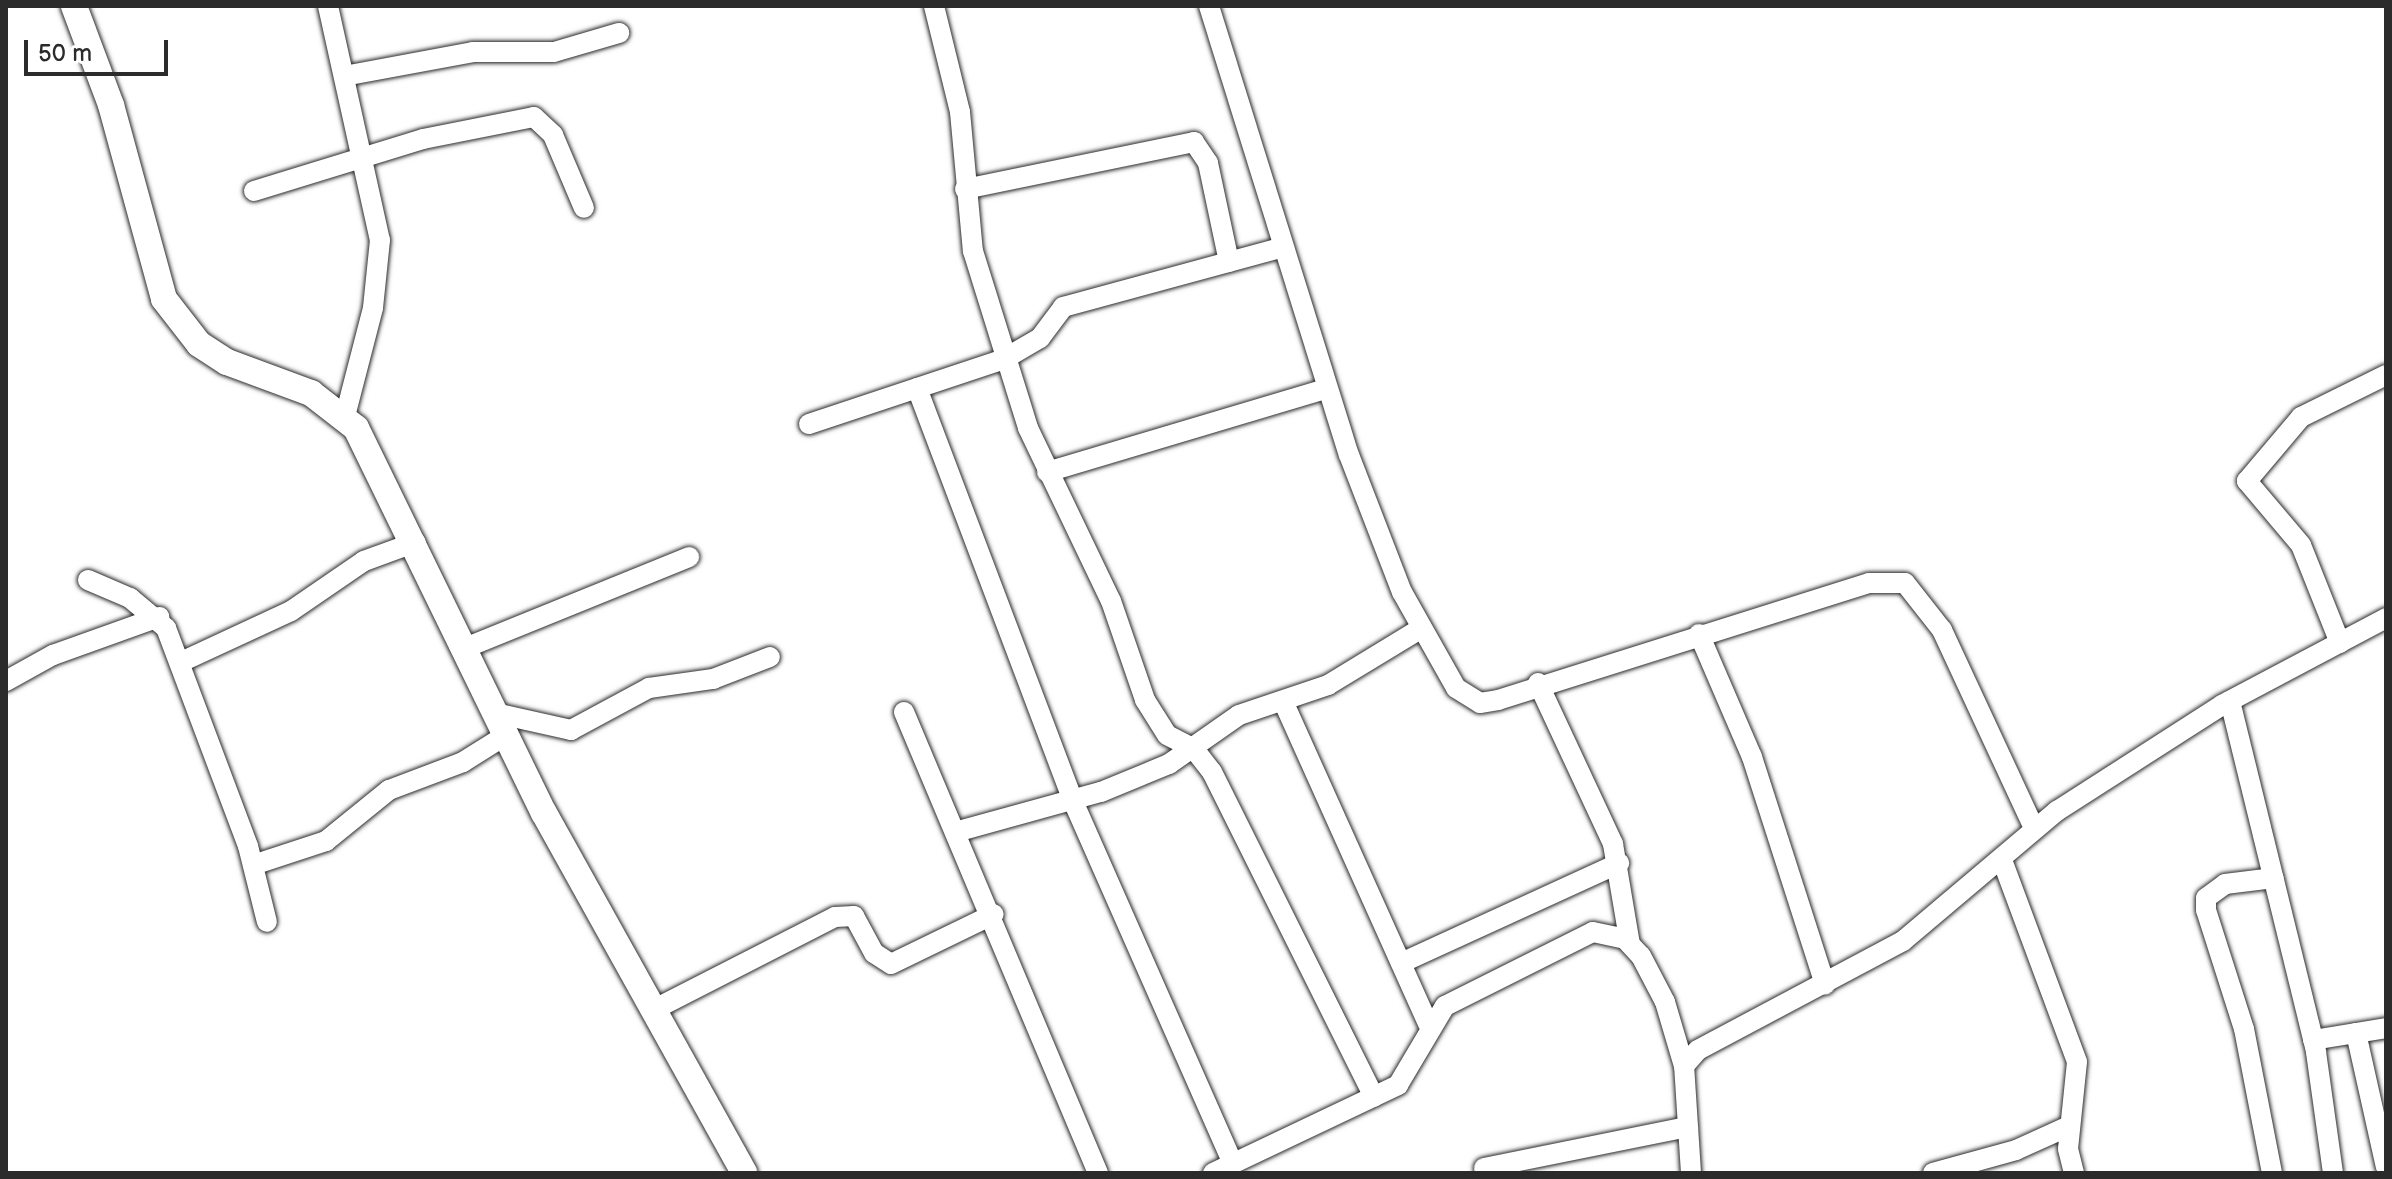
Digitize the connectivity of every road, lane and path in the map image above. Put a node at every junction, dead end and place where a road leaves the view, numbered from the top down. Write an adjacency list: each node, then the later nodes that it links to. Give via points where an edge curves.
1 (74, 6): 17 (main road, via 111,105 150,259 180,325 227,362 311,393)
2 (328, 6): 6 (street)
3 (934, 6): 8 (street, via 957,91)
4 (1209, 6): 11 (street)
5 (619, 33): 6 (street, via 554,52 473,52)
6 (344, 76): 7 (street)
7 (365, 156): 9 (street); 10 (street, via 534,117 553,135); 17 (street, via 379,263)
8 (965, 189): 12 (street, via 1194,142 1208,163); 13 (street, via 973,251)
9 (254, 191)
10 (584, 208)
11 (1280, 248): 12 (street); 16 (street)
12 (1229, 262): 13 (street, via 1063,307 1040,338)
13 (1004, 359): 15 (street); 19 (street)
14 (2386, 375): 27 (street, via 2312,408 2247,481 2301,545)
15 (917, 388): 18 (street); 38 (street)
16 (1326, 389): 19 (street); 25 (street)
17 (345, 416): 20 (main road)
18 (809, 424)
19 (1047, 472): 37 (street, via 1111,601 1145,700 1167,735)
20 (416, 542): 28 (main road); 30 (street, via 364,561 291,611)
21 (689, 557): 28 (street)
22 (88, 580): 23 (street)
23 (159, 617): 30 (street); 31 (street, via 53,655)
24 (2386, 618): 27 (street)
25 (1420, 629): 32 (street, via 1468,699 1498,700); 33 (street, via 1328,685)
26 (1699, 634): 32 (street); 39 (street, via 1869,583 1905,583 1932,611); 49 (street, via 1752,757)
27 (2340, 643): 34 (street)
28 (465, 648): 36 (main road)
29 (770, 657): 36 (street, via 713,679 649,688 571,730)
30 (181, 662): 43 (street)
31 (6, 681)
32 (1538, 683): 42 (street)
33 (1283, 701): 37 (street, via 1239,715); 48 (street)
34 (2230, 701): 39 (street); 44 (street)
35 (904, 712): 40 (street)
36 (501, 724): 43 (street, via 463,762 389,790 326,841); 50 (main road)
37 (1194, 749): 38 (street); 56 (street, via 1212,772)
38 (1073, 801): 40 (street); 59 (street)
39 (2034, 828): 41 (street)
40 (959, 831): 45 (street)
41 (2002, 860): 49 (street, via 1903,941); 57 (street, via 2077,1062)
42 (1619, 863): 47 (street); 48 (street)
43 (253, 865): 46 (street)
44 (2274, 878): 54 (street); 68 (street, via 2225,884 2206,898 2244,1029)
45 (994, 914): 50 (street, via 891,964 874,953 854,916 835,917); 63 (street)
46 (267, 922)
47 (1630, 944): 51 (street, via 1610,933 1572,938 1445,1006); 55 (street, via 1665,1002)
48 (1401, 963): 51 (street)
49 (1825, 985): 55 (street, via 1716,1037)
50 (653, 1010): 62 (main road)
51 (1428, 1024): 56 (street, via 1412,1070)
52 (2386, 1028): 53 (street)
53 (2356, 1033): 54 (street); 60 (street)
54 (2313, 1040): 69 (street)
55 (1684, 1066): 58 (street)
56 (1374, 1097): 59 (street)
57 (2069, 1126): 66 (street, via 2016,1150); 67 (street)
58 (1688, 1127): 61 (street); 65 (street)
59 (1233, 1163): 64 (street)
60 (2386, 1167)
61 (1484, 1168)
62 (744, 1173)
63 (1098, 1173)
64 (1213, 1173)
65 (1691, 1173)
66 (1933, 1173)
67 (2074, 1173)
68 (2272, 1173)
69 (2333, 1173)

